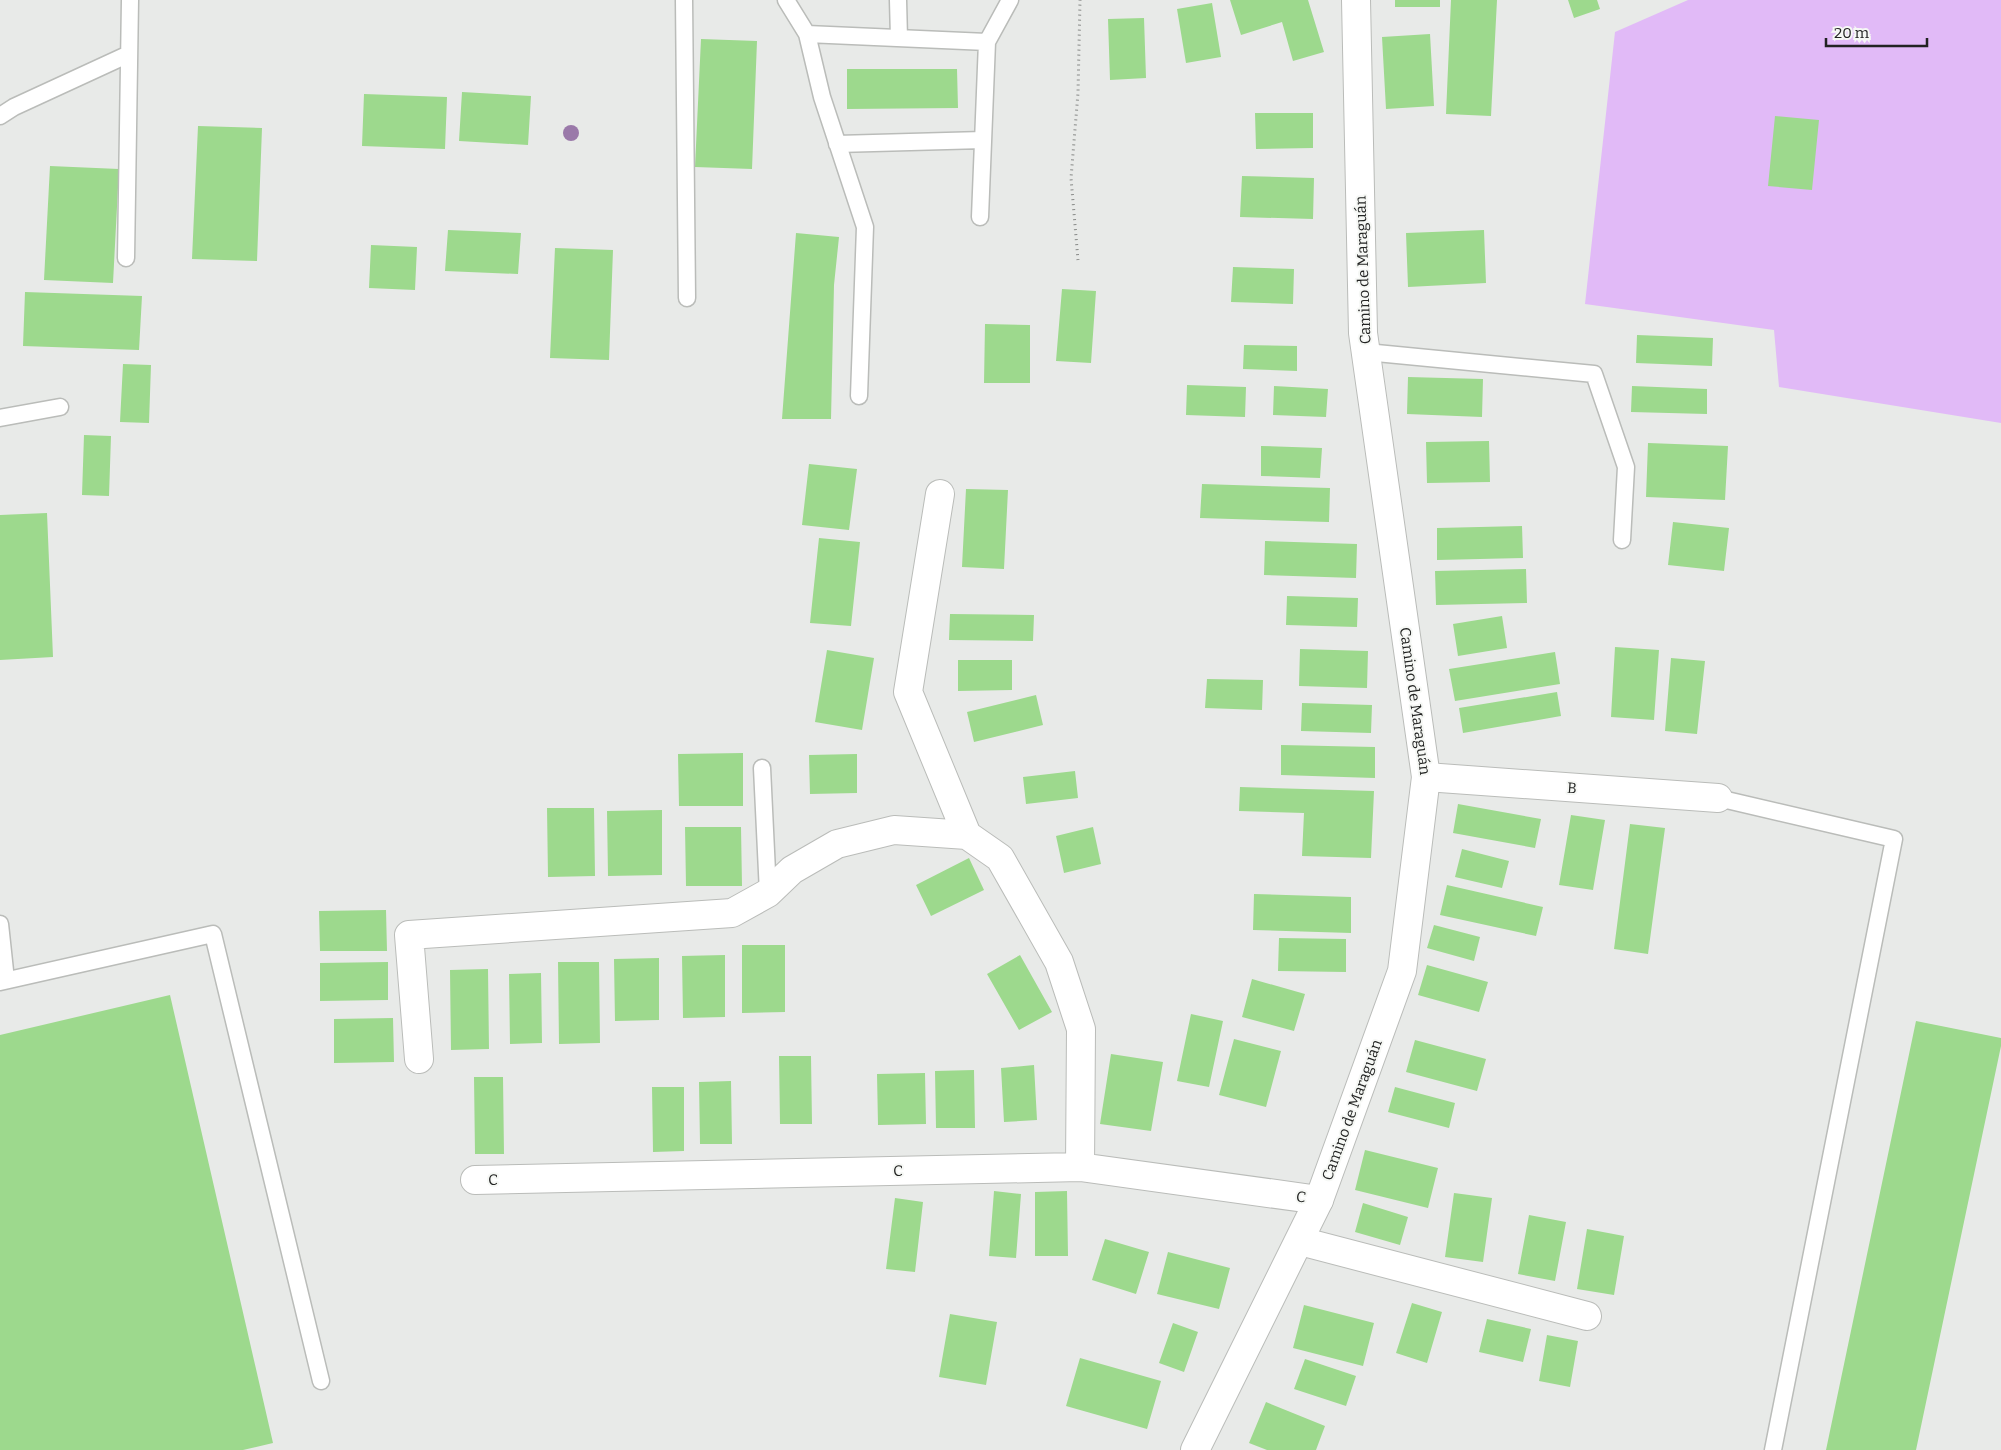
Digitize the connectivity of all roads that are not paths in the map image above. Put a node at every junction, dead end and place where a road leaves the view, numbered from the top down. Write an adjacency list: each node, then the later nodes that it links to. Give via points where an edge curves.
1 (130, 0): 10 (lane)
2 (684, 0): 16 (lane)
3 (786, 0): 7 (lane)
4 (898, 0): 8 (lane)
5 (1010, 0): 9 (lane)
6 (1356, 0): 17 (street, Camino de Maraguán)
7 (808, 34): 8 (lane); 13 (lane, via 822,97)
8 (899, 38): 9 (lane)
9 (987, 42): 12 (lane)
10 (129, 54): 11 (lane); 15 (lane)
11 (0, 116)
12 (983, 140): 13 (lane); 14 (lane)
13 (837, 144): 18 (lane, via 865,227)
14 (980, 217)
15 (126, 258)
16 (687, 298)
17 (1366, 352): 22 (lane, via 1594,374 1626,467); 24 (street, Camino de Maraguán)
18 (859, 396)
19 (60, 407): 20 (lane)
20 (0, 418)
21 (940, 494): 26 (street, via 908,692)
22 (1622, 540)
23 (762, 768): 27 (lane)
24 (1426, 777): 25 (street, B); 33 (street, Camino de Maraguán, via 1402,970)
25 (1718, 798): 38 (lane, via 1894,839)
26 (967, 835): 27 (street, via 894,830 837,844 792,870); 31 (street, via 1000,858 1059,962 1081,1029)
27 (768, 893): 30 (street, via 732,913 409,935)
28 (0, 924): 29 (lane)
29 (3, 981): 36 (lane, via 214,934)
30 (419, 1059)
31 (1080, 1167): 32 (street, C); 33 (street, C)
32 (475, 1180)
33 (1319, 1200): 34 (street, Camino de Maraguán)
34 (1300, 1241): 35 (street); 37 (street, Camino de Maraguán)
35 (1587, 1316)
36 (321, 1381)
37 (1195, 1450)
38 (1773, 1450)

